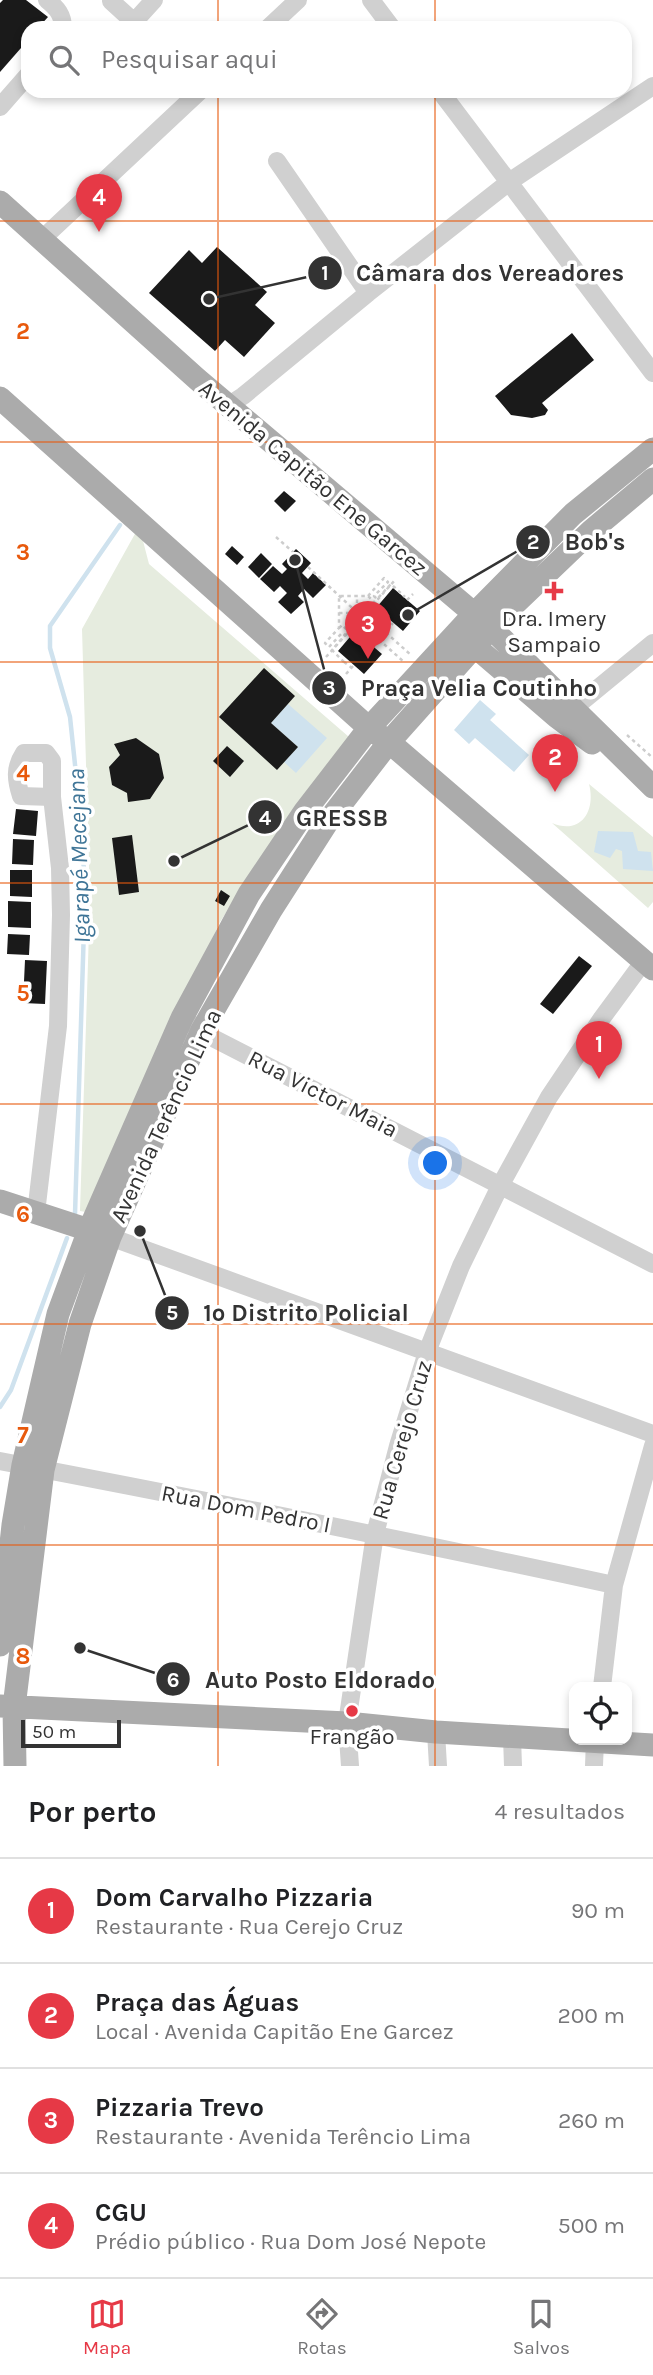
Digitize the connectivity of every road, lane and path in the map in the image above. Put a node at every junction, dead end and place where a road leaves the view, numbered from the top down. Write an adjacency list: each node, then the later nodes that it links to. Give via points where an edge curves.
1 (47, 0): 6 (street)
2 (154, 0): 8 (street)
3 (298, 0): 9 (street)
4 (371, 0): 10 (street)
5 (111, 1): 7 (street)
6 (63, 21)
7 (133, 21)
8 (135, 21)
9 (276, 21)
10 (387, 21)
11 (21, 83): 15 (street)
12 (653, 86): 17 (street)
13 (193, 98): 19 (street)
14 (445, 98): 17 (street)
15 (0, 107)
16 (277, 161): 20 (street)
17 (509, 182): 20 (street); 21 (street)
18 (0, 202): 19 (main road, Avenida Capitão Ene Garcez)
19 (42, 239): 23 (main road, Avenida Capitão Ene Garcez)
20 (368, 293): 23 (street)
21 (653, 373)
22 (0, 398): 55 (main road)
23 (229, 405): 38 (main road, Avenida Capitão Ene Garcez)
24 (653, 449): 38 (main road, via 573,514)
25 (653, 479): 38 (main road)
26 (276, 537): 27 (path)
27 (293, 552)
28 (308, 567): 36 (path)
29 (396, 579): 36 (path)
30 (413, 594): 32 (path, bridge, via 407,599 391,584 377,599 374,596 388,582 384,578)
31 (357, 596): 32 (path, bridge); 35 (path, bridge, via 339,596); 35 (path, bridge, via 357,613)
32 (368, 596): 33 (path, bridge)
33 (378, 606)
34 (381, 612): 37 (path)
35 (339, 613): 40 (path, bridge)
36 (362, 617): 37 (path); 41 (path); 50 (path)
37 (373, 621): 41 (path); 43 (path)
38 (482, 621): 42 (main road, Avenida Terêncio Lima); 49 (main road, Avenida Terêncio Lima); 54 (main road, Avenida Capitão Ene Garcez)
39 (394, 624): 43 (path)
40 (339, 628): 44 (path, bridge, via 342,625); 53 (path, bridge, via 325,643 329,647 345,635 332,650 353,667)
41 (366, 628): 45 (path); 46 (path)
42 (457, 631): 49 (main road); 55 (main road, Avenida Terêncio Lima)
43 (385, 632): 46 (path); 51 (path)
44 (352, 635)
45 (360, 635)
46 (379, 639): 48 (path); 52 (path)
47 (653, 643): 54 (street)
48 (373, 646)
49 (475, 646): 56 (main road, Avenida Terêncio Lima); 57 (main road, via 557,717)
50 (326, 657)
51 (416, 660)
52 (409, 667)
53 (346, 674)
54 (574, 708): 57 (main road, Avenida Capitão Ene Garcez)
55 (369, 728): 56 (main road); 60 (main road, Avenida Terêncio Lima, via 305,811 250,894)
56 (389, 741): 59 (main road); 61 (main road, Avenida Terêncio Lima, via 328,821)
57 (653, 787)
58 (52, 797): 64 (street, via 60,879 58,1026)
59 (649, 965): 62 (street, Rua Cerejo Cruz, via 602,1018 549,1097)
60 (181, 1018): 61 (street, Rua Victor Maia); 65 (main road, Avenida Terêncio Lima)
61 (202, 1030): 62 (street, Rua Victor Maia); 65 (main road, Avenida Terêncio Lima)
62 (500, 1186): 66 (street, Rua Victor Maia); 67 (street, Rua Cerejo Cruz)
63 (0, 1201): 64 (main road)
64 (40, 1214): 65 (main road)
65 (94, 1232): 67 (street); 70 (main road, Avenida Terêncio Lima, via 79,1324)
66 (653, 1264)
67 (427, 1352): 68 (street); 71 (street, Rua Cerejo Cruz)
68 (653, 1434)
69 (653, 1446): 72 (street)
70 (22, 1465): 71 (street, Rua Dom Pedro I); 73 (main road, Avenida Terêncio Lima); 75 (main road, Avenida Terêncio Lima)
71 (375, 1534): 72 (street, Rua Dom Pedro I); 76 (street, Rua Cerejo Cruz)
72 (614, 1586): 74 (street)
73 (0, 1645)
74 (603, 1682)
75 (7, 1707): 76 (main road); 83 (main road, Avenida Terêncio Lima)
76 (347, 1723): 77 (main road); 84 (street, Rua Cerejo Cruz)
77 (436, 1732): 78 (main road); 85 (street)
78 (512, 1737): 79 (main road); 86 (street)
79 (569, 1740)
80 (632, 1744): 82 (main road)
81 (595, 1745): 87 (street)
82 (653, 1745)
83 (15, 1766)
84 (350, 1766)
85 (438, 1766)
86 (513, 1766)
87 (594, 1766)

